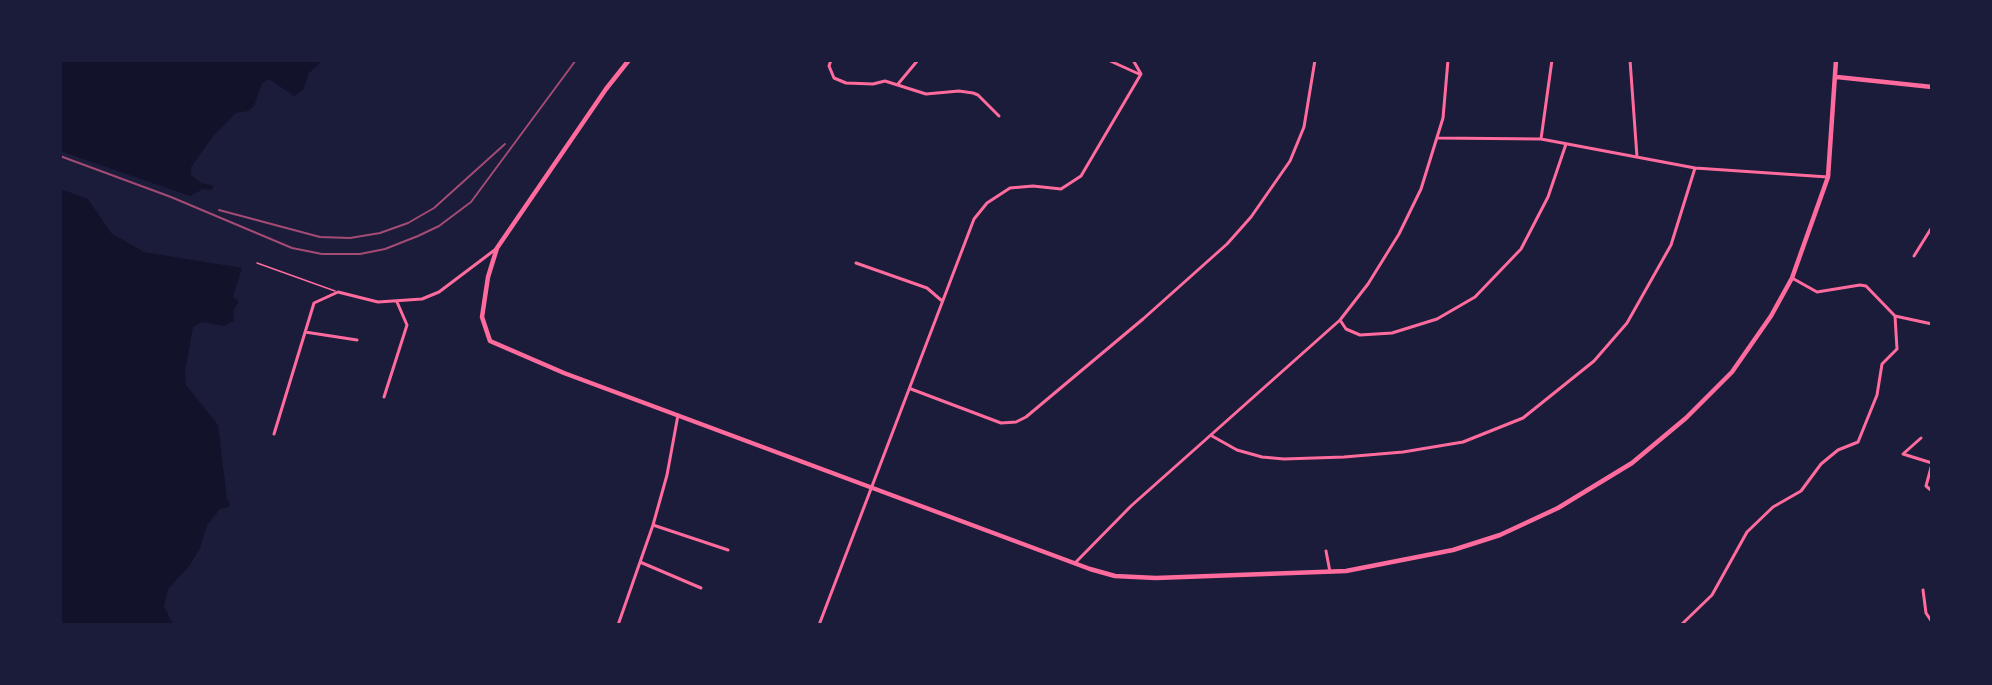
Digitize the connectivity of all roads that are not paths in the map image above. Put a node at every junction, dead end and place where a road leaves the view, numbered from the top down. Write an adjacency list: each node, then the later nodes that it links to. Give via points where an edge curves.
1 (629, 60): 23 (main road)
2 (831, 60): 13 (street, via 834,78 846,83)
3 (918, 60): 13 (street)
4 (1108, 60): 11 (street)
5 (1133, 60): 11 (street)
6 (1316, 60): 36 (street, via 1304,127 1290,161 1251,217 1227,244 1143,319 1026,417 1001,423)
7 (1448, 60): 16 (street)
8 (1552, 60): 17 (street)
9 (1630, 60): 19 (street)
10 (1836, 60): 12 (main road)
11 (1141, 74): 29 (street, via 1076,180 1057,190 1010,188 987,203 974,219)
12 (1837, 77): 14 (main road); 21 (main road)
13 (898, 84): 15 (street, via 926,94 975,93)
14 (1932, 87)
15 (999, 116)
16 (1438, 138): 17 (street); 32 (street, via 1421,189 1399,234)
17 (1541, 139): 18 (street)
18 (1567, 143): 19 (street); 32 (street, via 1548,197 1521,249 1475,297 1437,319 1392,333 1360,335)
19 (1637, 157): 20 (street)
20 (1695, 168): 21 (street); 40 (street, via 1671,245 1627,323 1594,361 1523,418 1463,442 1334,458 1256,455)
21 (1828, 177): 27 (main road)
22 (1932, 227): 24 (street)
23 (497, 248): 30 (street, via 439,292); 38 (main road, via 482,317 490,340 564,373)
24 (1914, 256)
25 (257, 263): 28 (lane)
26 (856, 263): 29 (street, via 927,288)
27 (1792, 278): 31 (street, via 1817,292 1866,286); 50 (main road, via 1732,372 1662,438 1596,487 1491,538 1410,560)
28 (338, 292): 30 (street, via 378,302); 34 (street, via 314,303)
29 (941, 300): 36 (street)
30 (397, 302): 37 (street, via 407,325)
31 (1895, 316): 33 (street); 56 (street, via 1897,349 1882,364 1877,395 1859,440 1838,450 1821,464 1801,491 1773,507 1747,532 1712,595)
32 (1340, 320): 40 (street)
33 (1932, 324)
34 (305, 332): 35 (street); 39 (street)
35 (357, 340)
36 (910, 389): 43 (street)
37 (384, 397)
38 (678, 415): 43 (main road); 45 (street)
39 (274, 434)
40 (1212, 436): 49 (street, via 1131,506)
41 (1921, 438): 42 (street, via 1903,454)
42 (1932, 464): 44 (street, via 1926,486)
43 (871, 488): 49 (main road); 55 (street)
44 (1932, 491)
45 (653, 525): 46 (street); 48 (street)
46 (728, 550)
47 (1326, 551): 50 (street)
48 (640, 562): 51 (street); 54 (street)
49 (1075, 564): 50 (main road, via 1101,573 1142,578)
50 (1330, 572)
51 (701, 588)
52 (1923, 590): 53 (street, via 1926,613)
53 (1932, 622)
54 (618, 625)
55 (819, 625)
56 (1681, 625)

